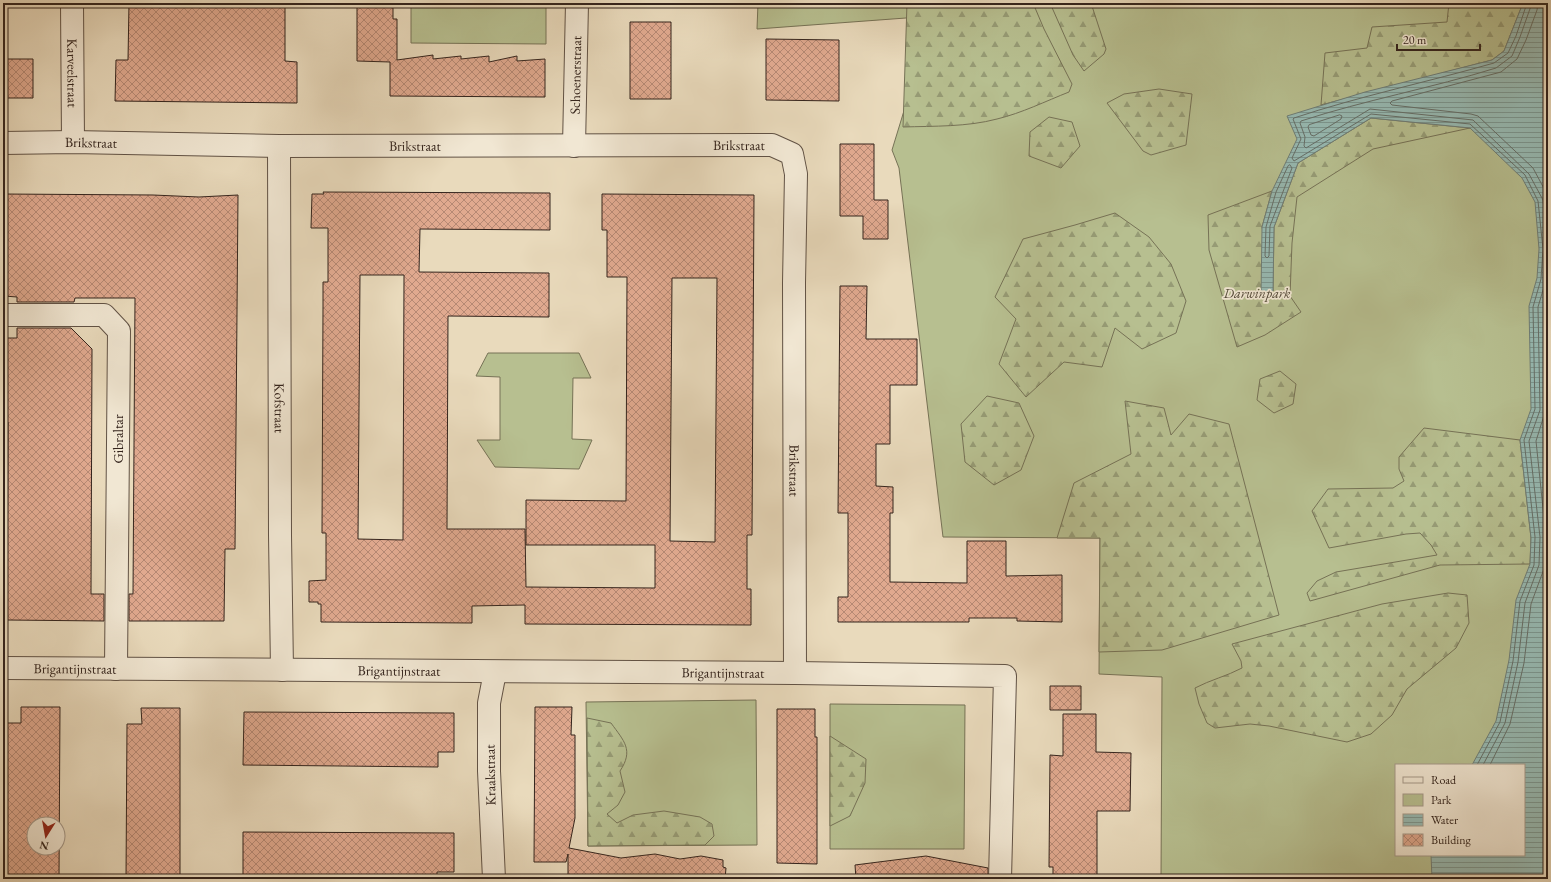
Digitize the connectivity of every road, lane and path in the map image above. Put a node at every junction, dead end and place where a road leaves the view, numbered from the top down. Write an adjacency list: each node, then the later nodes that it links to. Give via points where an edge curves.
1 (72, 3): 3 (street, Karveelstraat)
2 (577, 3): 6 (street, Schoenerstraat)
3 (73, 142): 4 (street, Brikstraat); 5 (street, Brikstraat)
4 (3, 143)
5 (279, 146): 6 (street, Brikstraat); 10 (street, Kofstraat)
6 (574, 146): 12 (street, Brikstraat, via 772,145 792,154 796,174)
7 (3, 315): 9 (street, Gibraltar, via 104,315 119,331)
8 (3, 668): 9 (street, Brigantijnstraat)
9 (116, 669): 10 (street, Brigantijnstraat)
10 (282, 670): 11 (street, Brigantijnstraat)
11 (495, 672): 12 (street, Brigantijnstraat); 13 (street, Kraakstraat, via 489,704)
12 (795, 673): 14 (street, via 1005,676)
13 (494, 879)
14 (1000, 879)

